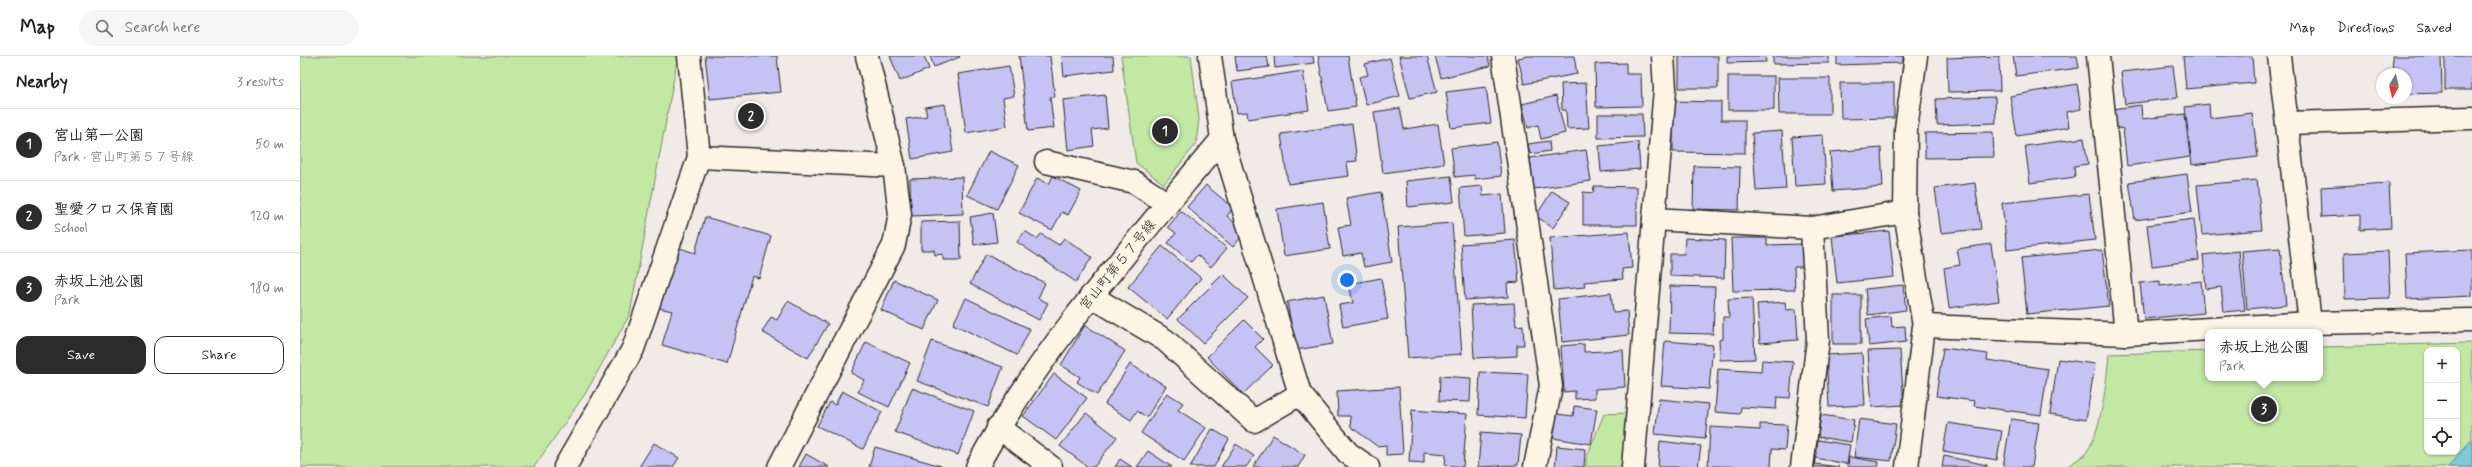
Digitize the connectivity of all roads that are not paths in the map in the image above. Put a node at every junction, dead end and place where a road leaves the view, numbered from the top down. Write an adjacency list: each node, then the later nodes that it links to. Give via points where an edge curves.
1 (689, 56): 12 (street)
2 (867, 56): 14 (street)
3 (1210, 56): 11 (street)
4 (1503, 56): 33 (street, via 1551,386)
5 (1663, 56): 17 (street, via 1665,89)
6 (1916, 56): 16 (street, via 1906,129)
7 (2098, 56): 25 (street)
8 (2279, 56): 10 (street)
9 (2472, 118): 10 (street)
10 (2287, 123): 21 (street)
11 (1222, 139): 15 (street, 宮山町第５７号線); 26 (street)
12 (699, 157): 14 (street); 28 (street, via 633,349)
13 (1046, 162): 15 (street, via 1134,182)
14 (894, 166): 29 (street, via 900,214 894,245)
15 (1168, 204): 19 (street, 宮山町第５７号線)
16 (1905, 212): 18 (street); 22 (street)
17 (1654, 219): 18 (street); 34 (street)
18 (1812, 228): 35 (street, via 1818,340)
19 (1090, 296): 26 (street, via 1165,340 1254,420); 27 (street, 宮山町第５７号線)
20 (2472, 320): 21 (street)
21 (2310, 323): 24 (street)
22 (1924, 326): 25 (street); 36 (street)
23 (2205, 329): 25 (street)
24 (2210, 329)
25 (2126, 334)
26 (1300, 394): 32 (street, via 1348,453)
27 (998, 427): 30 (street, 宮山町第５７号線); 31 (street)
28 (565, 467)
29 (778, 467)
30 (977, 467)
31 (1051, 467)
32 (1368, 467)
33 (1535, 467)
34 (1633, 467)
35 (1802, 467)
36 (1907, 467)

